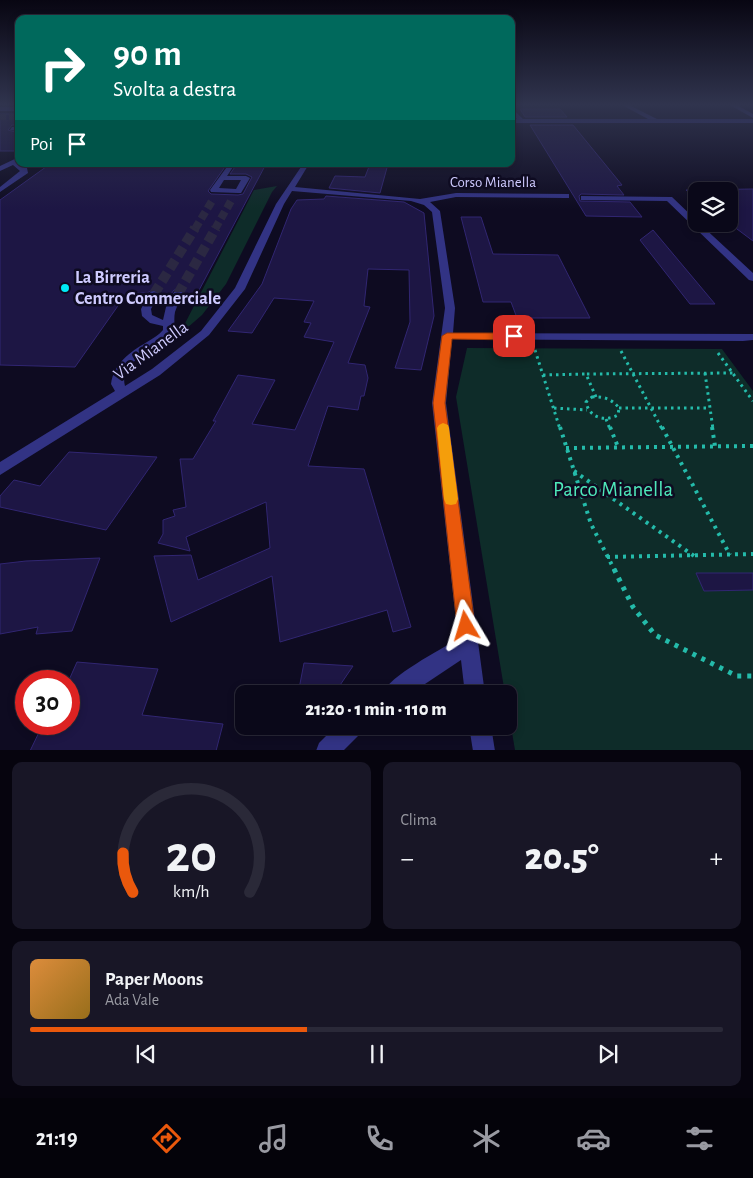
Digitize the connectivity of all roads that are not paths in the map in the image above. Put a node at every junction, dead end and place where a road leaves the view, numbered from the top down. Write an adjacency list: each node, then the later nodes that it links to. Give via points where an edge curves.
1 (15, 161): 5 (street)
2 (19, 167): 8 (street, via 25,171)
3 (230, 167): 6 (street)
4 (304, 167): 7 (street, Via Mianella)
5 (0, 170)
6 (223, 178): 9 (street, via 214,190); 10 (street, via 246,178)
7 (290, 189): 15 (street, Corso Mianella); 22 (street, Via Mianella, via 240,289 224,311 183,352)
8 (0, 190)
9 (219, 190): 10 (street); 13 (street)
10 (237, 190): 14 (street)
11 (566, 196): 15 (street, Corso Mianella, via 456,195)
12 (584, 198): 16 (street, via 668,199)
13 (212, 201)
14 (231, 201)
15 (421, 201): 20 (street, Corso Mianella, via 436,211 450,308)
16 (753, 278)
17 (154, 294): 19 (street, via 146,309 147,316)
18 (178, 294): 19 (street)
19 (167, 324): 22 (street, via 169,330 166,335 133,357 119,371 117,384)
20 (447, 336): 21 (street); 24 (street, Corso Mianella, via 439,403)
21 (753, 336)
22 (124, 393): 23 (street, Via Mianella)
23 (0, 469)
24 (468, 644): 25 (street); 26 (street, Corso Mianella)
25 (404, 685)
26 (474, 685)
27 (343, 735): 29 (street)
28 (482, 735): 30 (street)
29 (327, 750)
30 (484, 750)

